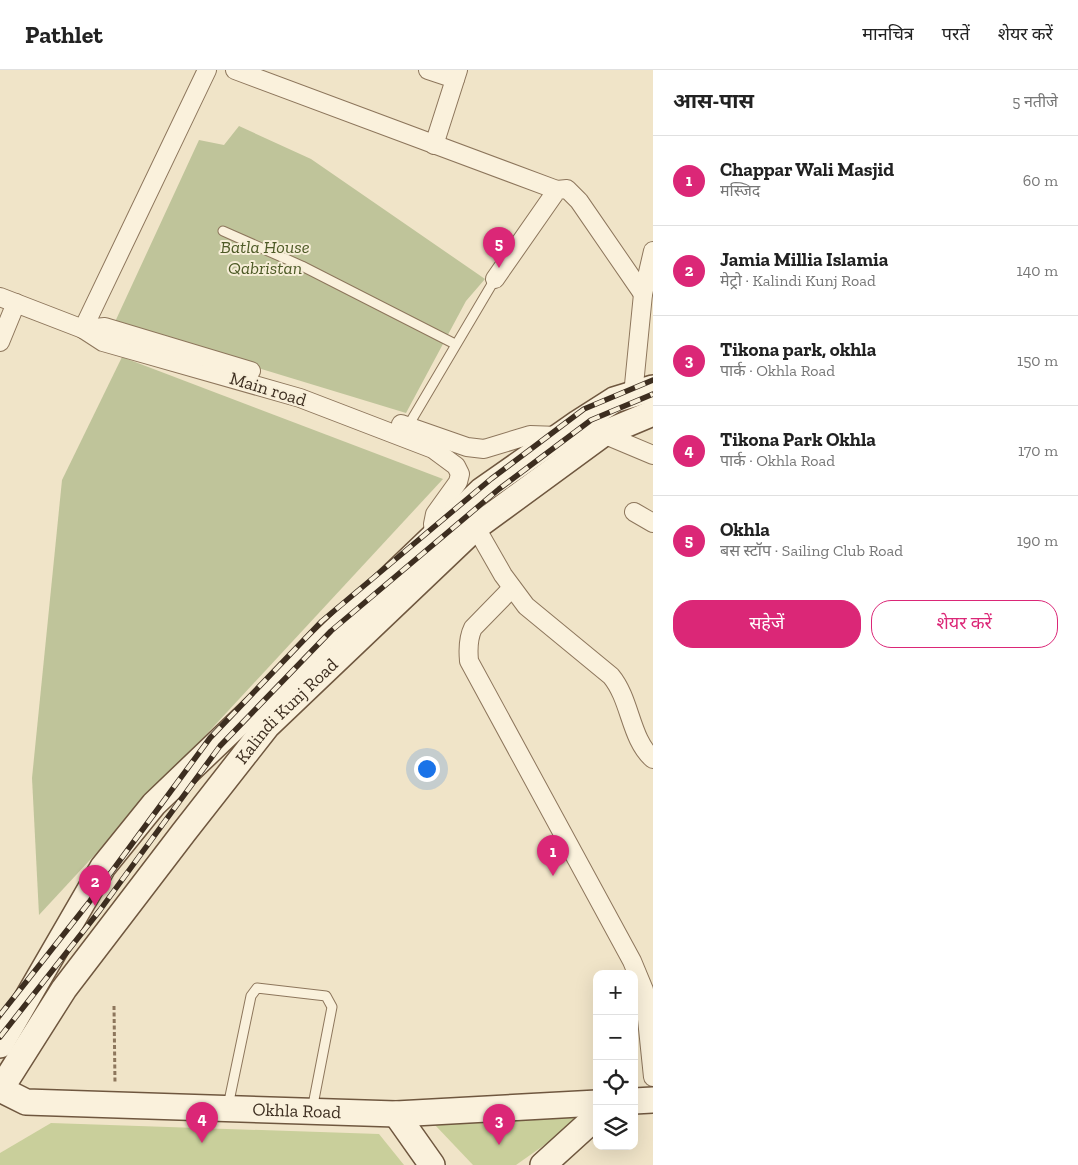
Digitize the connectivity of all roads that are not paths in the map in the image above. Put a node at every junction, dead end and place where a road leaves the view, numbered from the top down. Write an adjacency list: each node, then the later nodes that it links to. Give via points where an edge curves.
1 (207, 70): 12 (street)
2 (235, 70): 5 (street)
3 (428, 70): 4 (street)
4 (457, 74): 5 (street)
5 (434, 145): 6 (street)
6 (557, 190): 9 (street); 10 (street, via 567,189 575,196)
7 (223, 232): 14 (lane, via 302,266)
8 (653, 252): 10 (street)
9 (495, 279): 14 (lane)
10 (643, 294): 15 (street)
11 (8, 300): 12 (street, Main road); 13 (street)
12 (84, 329): 17 (street, via 105,327 302,386); 24 (street, Main road, via 103,342 300,398 433,449 456,466 460,474 458,482 435,514)
13 (0, 342)
14 (455, 344): 17 (lane)
15 (643, 391): 19 (main road, Kalindi Kunj Road, via 614,400)
16 (653, 413): 18 (main road, Kalindi Kunj Road)
17 (408, 426): 19 (street, via 467,448 484,450 530,435)
18 (603, 434): 20 (street); 22 (main road, Kalindi Kunj Road)
19 (560, 436): 22 (main road, Kalindi Kunj Road, via 482,491)
20 (653, 455)
21 (634, 512): 23 (street)
22 (470, 518): 24 (main road, Kalindi Kunj Road); 25 (street); 30 (main road, Kalindi Kunj Road, via 267,726 64,989)
23 (653, 523)
24 (434, 536): 28 (main road, Kalindi Kunj Road, via 154,804 103,866)
25 (512, 588): 26 (street, via 526,606 617,683 642,747); 27 (street, via 473,628 470,661)
26 (653, 759)
27 (648, 989): 29 (street)
28 (0, 1045)
29 (653, 1077)
30 (0, 1090): 34 (main road, Okhla Road, via 26,1102)
31 (653, 1100): 32 (main road)
32 (638, 1101)
33 (593, 1103): 36 (main road, Okhla Road)
34 (228, 1108): 35 (main road, Okhla Road); 35 (lane, via 252,996 257,988 326,996 332,1007)
35 (312, 1111): 36 (main road, Okhla Road)
36 (396, 1114): 38 (main road)
37 (593, 1120): 39 (main road)
38 (432, 1165)
39 (543, 1165)

